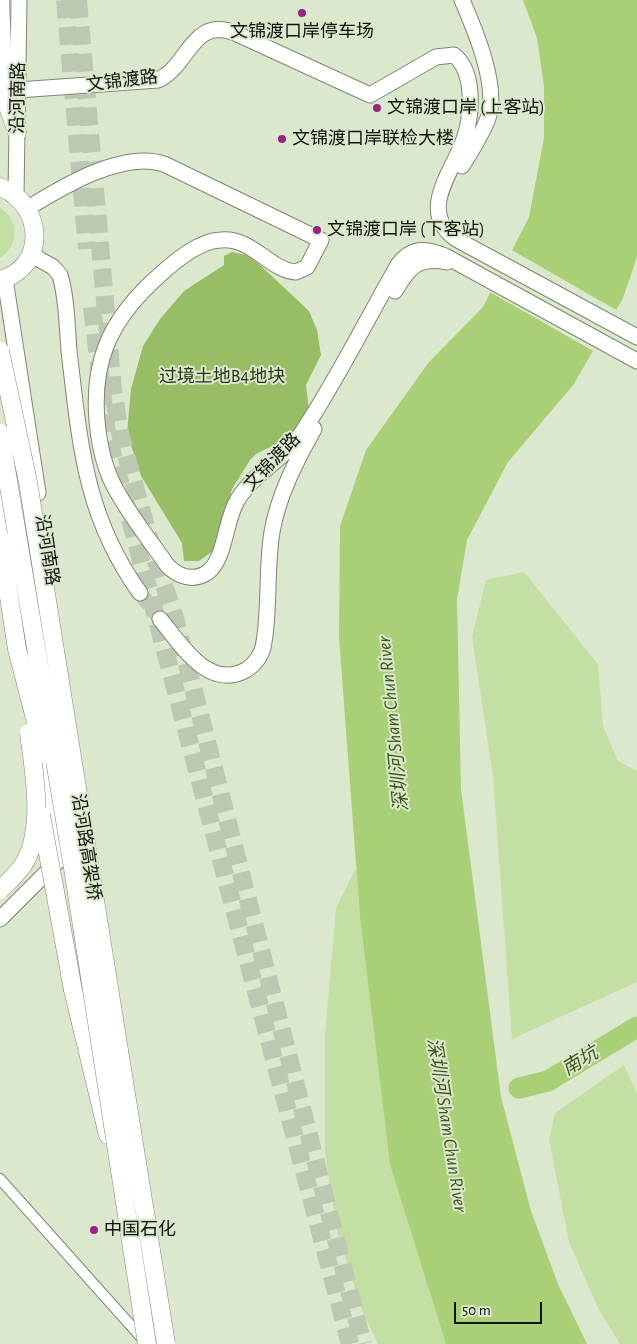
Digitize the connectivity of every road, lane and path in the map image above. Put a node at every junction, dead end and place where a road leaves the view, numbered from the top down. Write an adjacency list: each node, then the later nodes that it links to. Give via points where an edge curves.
1 (0, 0): 5 (highway, via 4,95)
2 (19, 0): 4 (main road, 沿河南路)
3 (462, 0): 8 (main road, via 482,55 490,109 454,181 447,206 455,229)
4 (18, 90): 5 (main road, 沿河南路); 8 (main road, 文锦渡路, via 158,80 176,67 196,39 216,29 235,33 370,95 436,57 454,55 467,72 470,112 463,144 439,196 438,214 449,234)
5 (17, 132): 7 (main road, 沿河南路)
6 (0, 187): 7 (highway)
7 (22, 202): 9 (highway, via 32,217 35,236); 10 (main road, 文锦渡路, via 125,163 146,160 164,164 321,240 307,267 296,272 283,268 241,243 221,240 207,243 171,266 142,292 118,322 104,350 96,383 96,405 105,466 120,497 167,565 185,577 201,576 214,566 237,500 300,435 403,259 415,251 427,250)
8 (480, 250): 12 (main road)
9 (30, 254): 11 (highway, via 20,269); 20 (main road, via 53,267 60,275 80,444 88,484 110,544)
10 (470, 270): 14 (main road); 21 (main road, 文锦渡路, via 435,260 423,261 407,271 305,445 282,496 272,529 264,642 256,661 233,675 206,670)
11 (2, 280): 18 (main road, 沿河南路)
12 (637, 336)
13 (0, 350): 33 (highway, 沿河路高架桥, bridge, via 28,482)
14 (632, 358)
15 (0, 433): 26 (highway, 沿河路高架桥, bridge)
16 (0, 487): 19 (main road, 沿河南路)
17 (0, 538): 22 (highway, bridge)
18 (48, 553): 19 (street); 24 (main road, 沿河南路)
19 (6, 556): 25 (main road, 沿河南路)
20 (140, 593)
21 (160, 619)
22 (17, 649): 23 (highway, bridge); 26 (highway, bridge)
23 (36, 782): 28 (highway, bridge, via 31,845 25,861); 30 (highway, bridge, via 73,990)
24 (90, 820): 25 (main road, via 70,821); 26 (main road)
25 (53, 829): 26 (main road, 沿河南路); 27 (main road)
26 (66, 864): 29 (main road); 32 (highway, 沿河路高架桥, bridge)
27 (0, 878)
28 (0, 890)
29 (0, 919)
30 (108, 1138)
31 (0, 1179): 32 (street)
32 (144, 1341)
33 (166, 1344)

